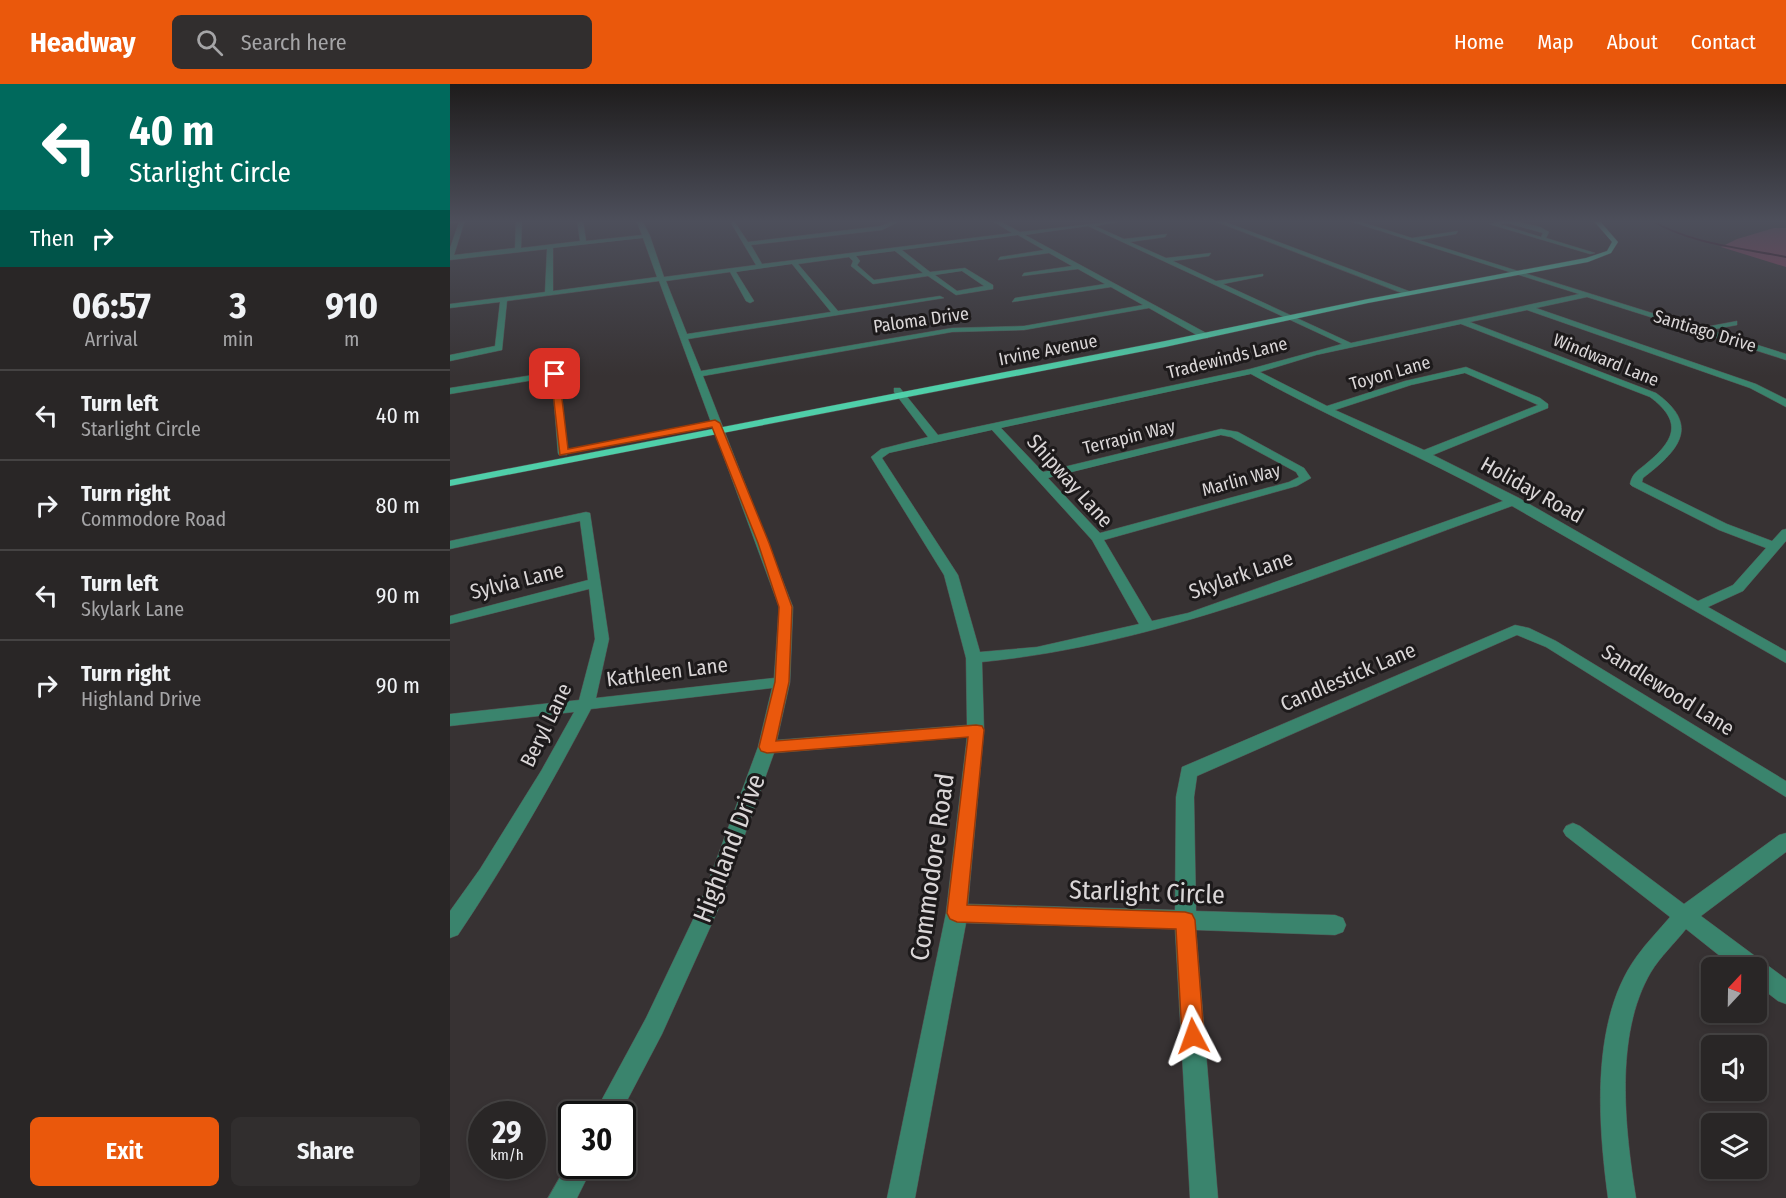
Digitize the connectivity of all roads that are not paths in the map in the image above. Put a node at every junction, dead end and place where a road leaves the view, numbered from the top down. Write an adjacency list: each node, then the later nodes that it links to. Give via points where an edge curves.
1 (549, 272): 21 (street)
2 (660, 272): 17 (street, Highland Drive)
3 (717, 272): 17 (street)
4 (733, 272): 26 (street)
5 (801, 272): 30 (street)
6 (862, 272): 14 (street, via 873,282)
7 (937, 272): 14 (street)
8 (967, 272): 14 (street, via 990,287 956,293)
9 (1044, 272): 15 (street)
10 (1087, 272): 19 (street)
11 (1192, 272): 18 (street)
12 (1354, 272): 20 (street)
13 (1515, 272): 20 (main road, Irvine Avenue); 22 (street, Santiago Drive)
14 (928, 273)
15 (1024, 275)
16 (1261, 275): 18 (street)
17 (663, 279): 21 (street); 36 (street, Highland Drive)
18 (1215, 283): 31 (street)
19 (1110, 285): 25 (street); 28 (street)
20 (1408, 292): 31 (main road, Irvine Avenue)
21 (549, 293): 23 (street)
22 (1587, 295): 29 (street, Tradewinds Lane); 34 (street, Santiago Drive)
23 (504, 298): 27 (street); 41 (street, via 499,348)
24 (940, 298): 30 (street)
25 (1015, 300)
26 (750, 301)
27 (450, 306)
28 (1148, 306): 35 (street); 45 (street, Paloma Drive, via 1024,327 952,330)
29 (1525, 307): 32 (street, Tradewinds Lane); 48 (street, via 1753,386)
30 (836, 314): 36 (street)
31 (1287, 316): 35 (main road, Irvine Avenue); 37 (street)
32 (1463, 322): 37 (street, Tradewinds Lane); 64 (street, Windward Lane, via 1668,403 1677,423 1674,444 1660,461 1637,477 1636,484 1723,528)
33 (1734, 323): 34 (street)
34 (1700, 330): 39 (street, Santiago Drive)
35 (1200, 334): 47 (main road, Irvine Avenue)
36 (685, 337): 45 (street, Highland Drive)
37 (1350, 345): 43 (street, Tradewinds Lane)
38 (1784, 346): 39 (street)
39 (1767, 351): 40 (street, Santiago Drive)
40 (1786, 357)
41 (450, 358)
42 (555, 360): 44 (street)
43 (1252, 371): 49 (street, Holiday Road); 51 (street, Tradewinds Lane)
44 (555, 374): 46 (street); 54 (street)
45 (698, 374): 50 (street, Highland Drive)
46 (450, 391)
47 (899, 393): 50 (main road, Irvine Avenue); 53 (street)
48 (1786, 404)
49 (1324, 410): 55 (street, Holiday Road); 55 (street, Toyon Lane, via 1408,382 1466,370 1545,406)
50 (717, 427): 54 (main road, Irvine Avenue); 59 (main road, Irvine Avenue); 72 (street, Highland Drive, via 786,607)
51 (995, 427): 53 (street, Tradewinds Lane); 58 (street, Shipway Lane)
52 (1227, 432): 58 (street, Terrapin Way); 62 (street, Marlin Way, via 1300,470 1305,478)
53 (936, 439): 56 (street, Tradewinds Lane, via 885,451)
54 (563, 453): 57 (main road, Irvine Avenue)
55 (1425, 454): 60 (street, Holiday Road)
56 (876, 457): 70 (street, Commodore Road, via 951,575)
57 (450, 474)
58 (1040, 476): 62 (street, Shipway Lane)
59 (450, 483)
60 (1515, 501): 66 (street, Holiday Road); 68 (street, Skylark Lane, via 1192,616)
61 (1786, 534): 64 (street)
62 (1097, 538): 68 (street, Shipway Lane)
63 (450, 545): 65 (street, Beryl Lane, via 586,516)
64 (1775, 547): 66 (street, via 1738,588)
65 (594, 583): 67 (street, Sylvia Lane); 73 (street, Beryl Lane, via 602,639)
66 (1697, 607): 71 (street, Holiday Road)
67 (450, 620)
68 (1148, 627): 70 (street, Skylark Lane, via 1037,652)
69 (1524, 631): 77 (street, Sandlewood Lane); 82 (street, Candlestick Lane, via 1503,634 1188,772)
70 (974, 658): 75 (street, Commodore Road)
71 (1786, 658)
72 (782, 682): 73 (street, Kathleen Lane); 76 (street, Highland Drive)
73 (586, 705): 74 (street, Kathleen Lane); 84 (street, Beryl Lane, via 536,796)
74 (450, 720)
75 (976, 730): 76 (street); 80 (street, Commodore Road)
76 (767, 747): 88 (street, Highland Drive, via 708,910)
77 (1786, 790)
78 (1573, 831): 81 (street)
79 (1786, 841): 81 (street)
80 (957, 913): 82 (street, Starlight Circle); 91 (street, Commodore Road)
81 (1685, 915): 85 (street); 93 (street, via 1644,964 1623,1011 1614,1068 1614,1143)
82 (1185, 920): 83 (street, Starlight Circle); 92 (street)
83 (1335, 925)
84 (450, 928)
85 (1739, 957)
86 (1767, 978): 87 (street)
87 (1786, 993)
88 (614, 1101)
89 (573, 1179): 90 (street)
90 (562, 1198)
91 (901, 1198)
92 (1204, 1198)
93 (1622, 1198)

